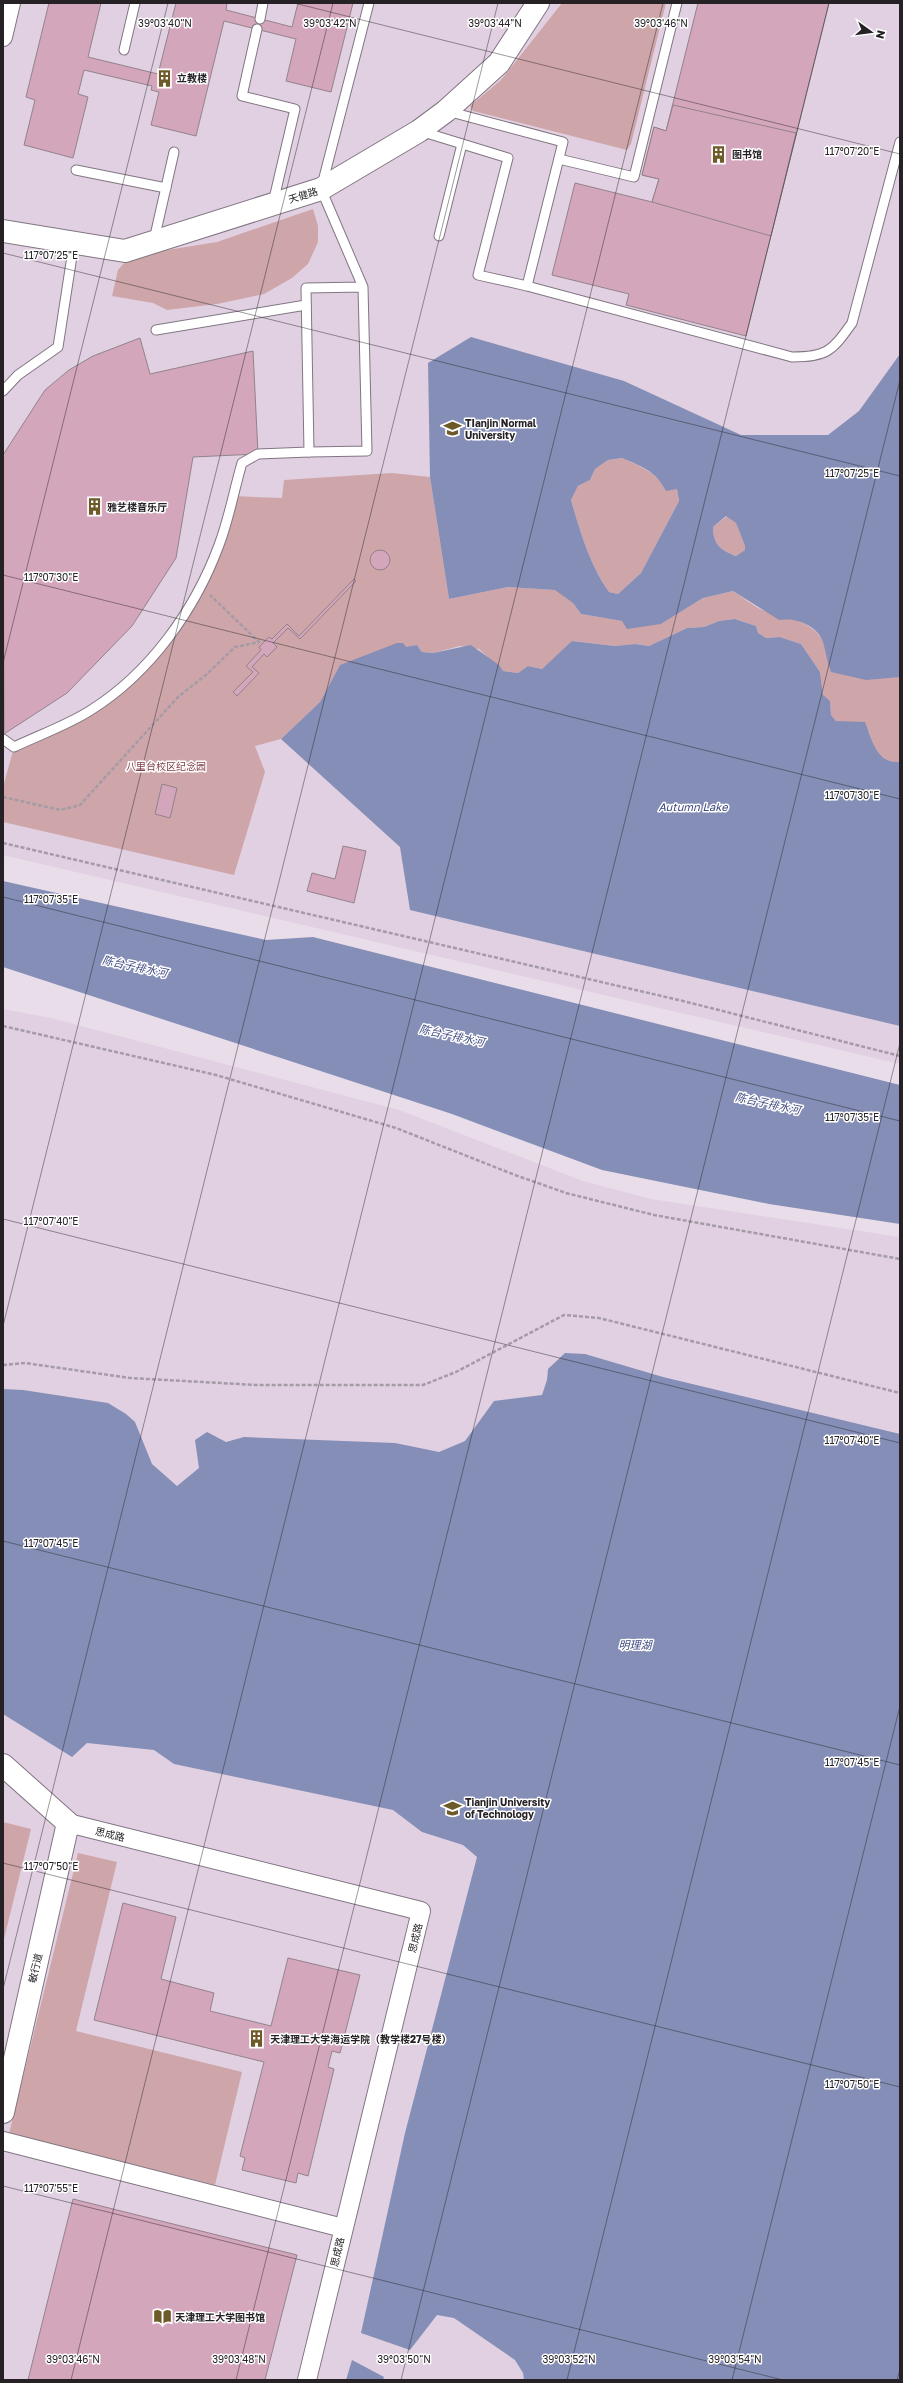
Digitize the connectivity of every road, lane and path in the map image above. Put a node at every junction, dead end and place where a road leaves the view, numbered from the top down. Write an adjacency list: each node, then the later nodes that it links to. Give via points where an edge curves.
1 (12, 3): 9 (street)
2 (135, 3): 10 (lane)
3 (263, 3): 7 (lane)
4 (369, 3): 19 (lane)
5 (538, 3): 11 (street, 天健路, via 499,63)
6 (678, 3): 16 (lane, via 634,177)
7 (260, 19)
8 (257, 29): 20 (lane, via 242,96 295,109)
9 (3, 37)
10 (124, 50)
11 (446, 111): 12 (street, 天健路); 16 (lane, via 563,142)
12 (419, 131): 14 (lane); 19 (street, 天健路)
13 (900, 142): 25 (lane, via 852,323 836,344 816,357 792,357)
14 (462, 144): 22 (lane); 25 (lane, via 508,158 478,276)
15 (174, 152): 18 (lane)
16 (559, 159): 25 (lane)
17 (76, 170): 18 (lane)
18 (166, 188): 23 (lane)
19 (321, 189): 20 (street, 天健路); 26 (lane)
20 (273, 204): 23 (street, 天健路)
21 (3, 231): 24 (street, 天健路)
22 (439, 236)
23 (154, 242): 24 (street, 天健路, via 125,250)
24 (74, 243): 29 (lane, via 58,347 18,375)
25 (527, 286)
26 (363, 287): 27 (lane, via 306,288); 30 (lane, via 367,451)
27 (306, 305): 28 (lane); 30 (lane)
28 (156, 330)
29 (3, 391)
30 (309, 452): 31 (lane, via 258,454 242,463 220,544)
31 (200, 586): 32 (lane, via 182,620 154,655 125,683 91,710 14,747); 33 (path, via 259,642 235,647 178,697 80,805 60,810)
32 (3, 739)
33 (3, 797)
34 (3, 842): 36 (path, via 683,1001)
35 (3, 1026): 37 (path, via 216,1075 396,1128 566,1193 654,1215)
36 (900, 1056)
37 (900, 1258)
38 (3, 1365): 39 (path, via 25,1363 130,1378 256,1385 423,1384 456,1372 564,1315 599,1318)
39 (900, 1392)
40 (3, 1765): 41 (street, 思成路)
41 (68, 1823): 42 (street, 敏行道); 44 (street, 思成路, via 421,1911)
42 (3, 2112)
43 (3, 2141): 44 (street)
44 (343, 2228): 45 (street, 思成路)
45 (307, 2380)

